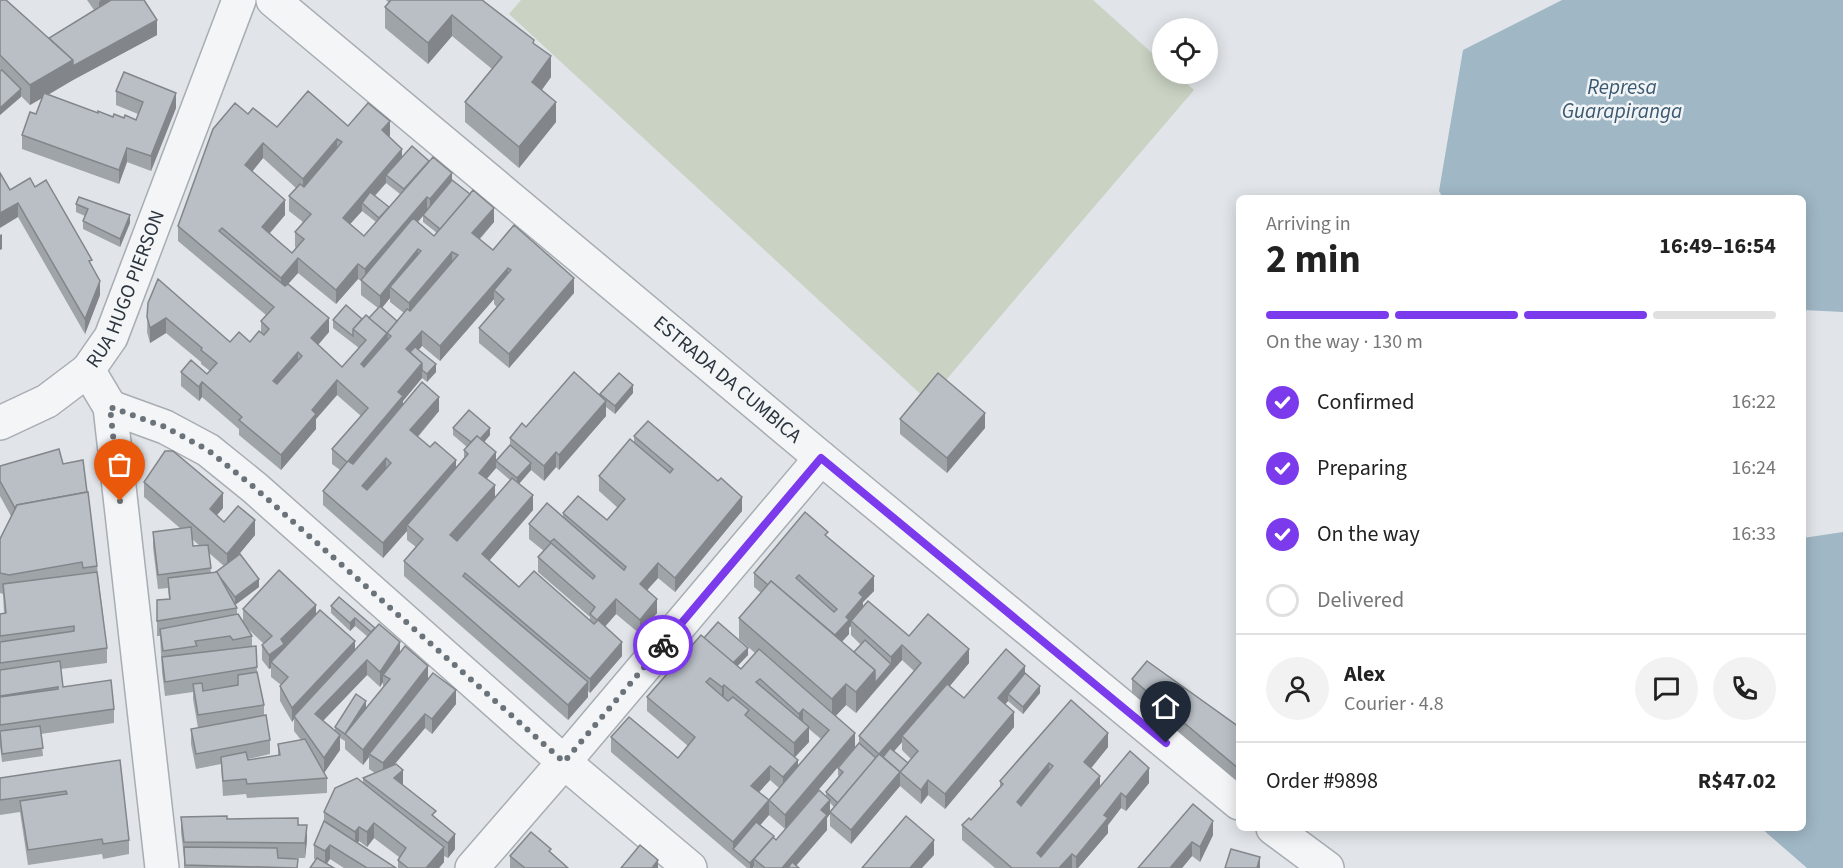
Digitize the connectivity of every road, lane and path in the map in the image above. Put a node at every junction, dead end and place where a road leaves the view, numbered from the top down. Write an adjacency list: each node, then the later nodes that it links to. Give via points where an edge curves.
1 (239, 0): 3 (street, RUA HUGO PIERSON, via 111,337)
2 (273, 0): 6 (street, ESTRADA DA CUMBICA)
3 (88, 370): 4 (street, RUA HUGO PIERSON); 5 (street, via 47,401)
4 (110, 407): 7 (street, via 165,427 208,450); 10 (street, RUA HUGO PIERSON)
5 (0, 423)
6 (821, 458): 7 (street); 8 (street, ESTRADA DA CUMBICA)
7 (564, 762): 11 (street); 12 (street)
8 (1236, 801)
9 (1277, 831): 13 (street)
10 (162, 868)
11 (472, 868)
12 (690, 868)
13 (1327, 868)

